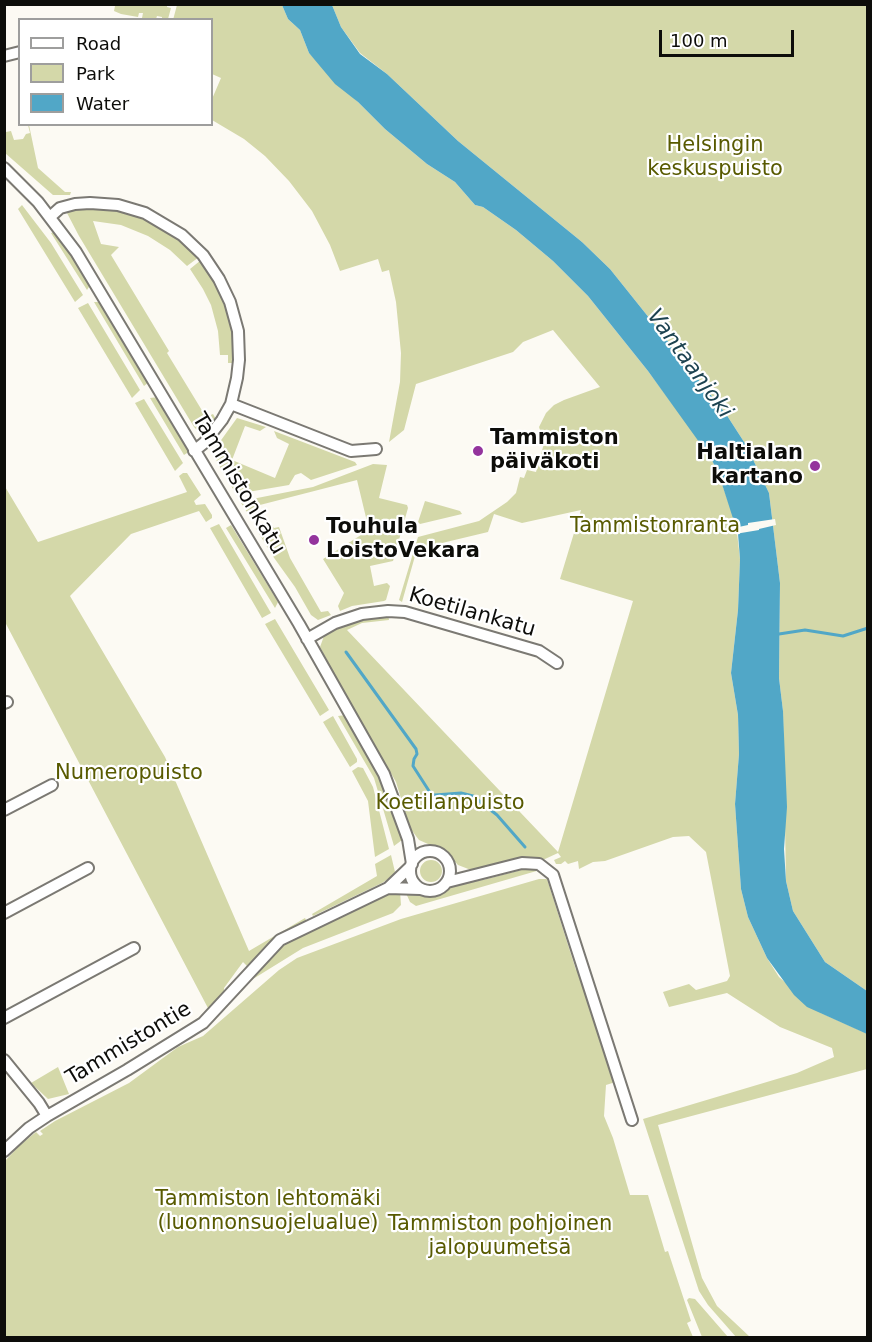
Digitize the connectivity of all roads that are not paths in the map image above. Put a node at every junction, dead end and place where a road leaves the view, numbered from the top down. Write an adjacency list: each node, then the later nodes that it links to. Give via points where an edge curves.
1 (4, 168): 2 (street, Tammistonkatu)
2 (50, 217): 3 (street, via 60,208 75,204 105,203 130,208 171,227 203,255 225,290 238,331 239,360); 5 (street, Tammistonkatu, via 93,280)
3 (231, 404): 4 (street, via 351,451); 5 (street, via 216,429)
4 (376, 449)
5 (194, 451): 6 (street, Tammistonkatu)
6 (307, 639): 7 (street, Koetilankatu, via 335,623 388,610 539,651); 10 (street, Tammistonkatu, via 384,774)
7 (557, 663)
8 (52, 785): 9 (street)
9 (4, 810)
10 (408, 839): 11 (street); 13 (street, Tammistonkatu)
11 (427, 852): 12 (street, via 441,854); 13 (street, via 416,857)
12 (449, 864): 15 (street); 16 (street)
13 (411, 866): 17 (street, Tammistontie); 18 (street, via 412,879)
14 (88, 868): 19 (street)
15 (472, 876): 16 (street); 24 (street, via 522,863 539,864 553,876)
16 (447, 882): 18 (street, via 435,891)
17 (388, 888): 18 (street, Tammistontie); 23 (street, Tammistontie, via 280,940 203,1023)
18 (420, 889)
19 (4, 913)
20 (134, 948): 21 (street)
21 (4, 1018)
22 (4, 1060): 23 (street)
23 (47, 1116): 25 (street, Tammistontie)
24 (632, 1120)
25 (4, 1151)

